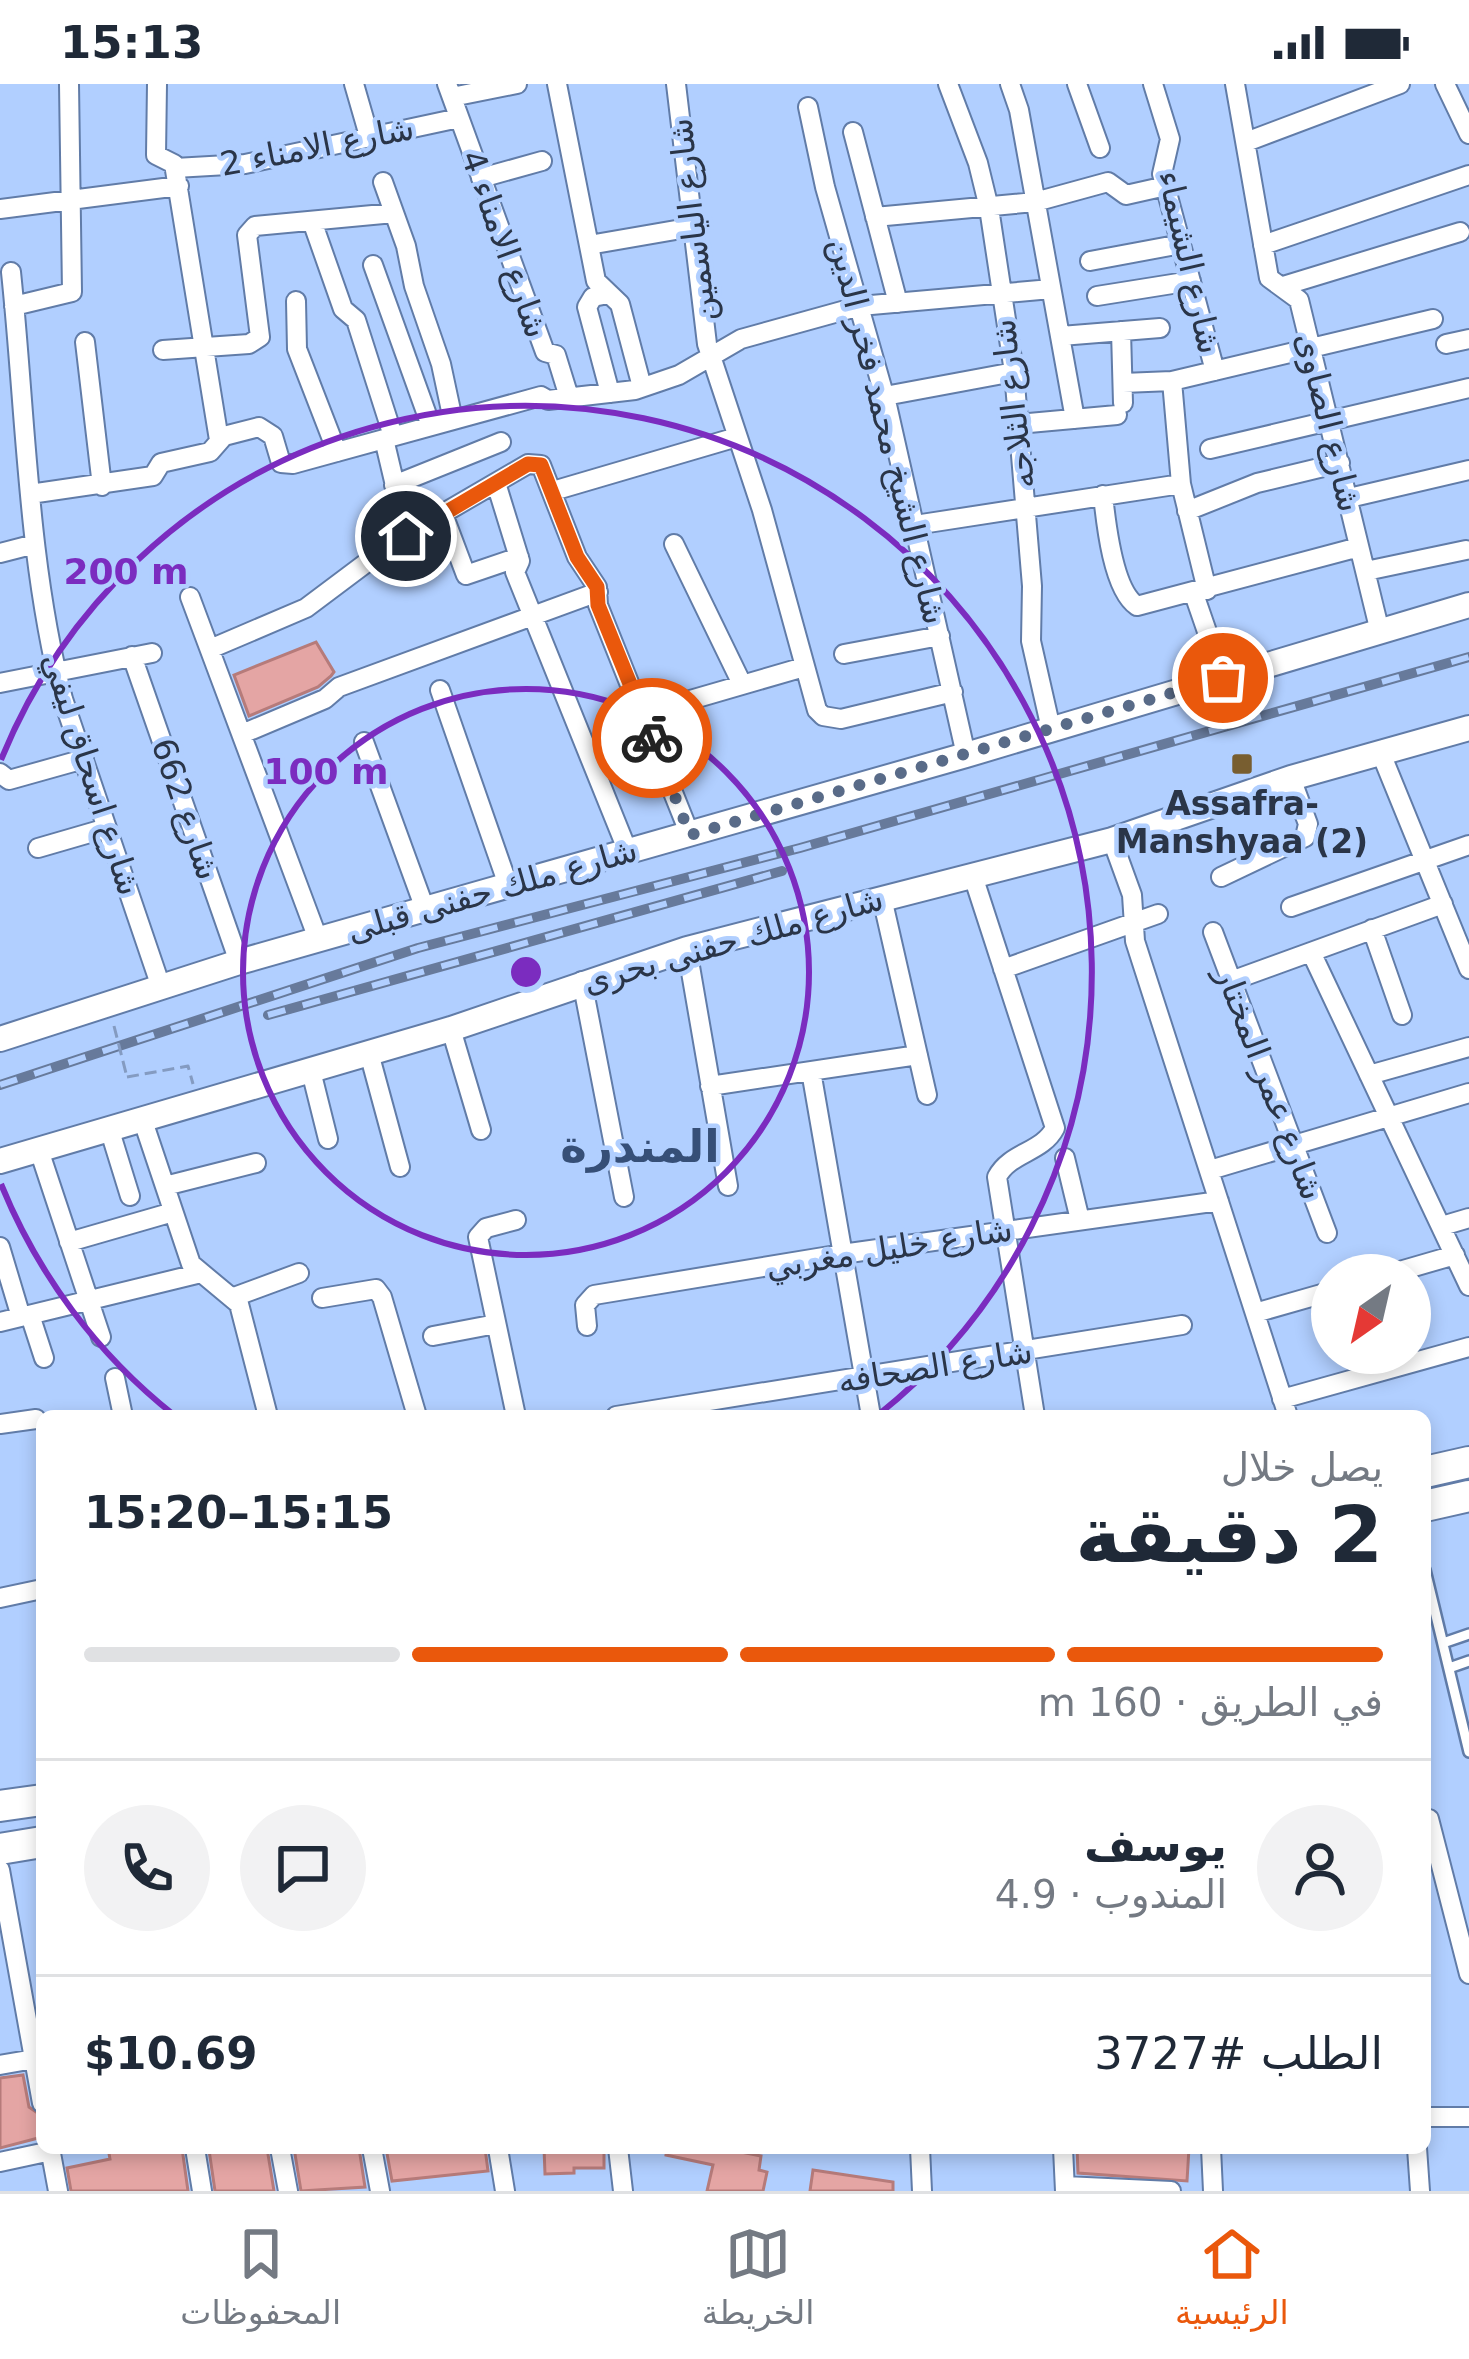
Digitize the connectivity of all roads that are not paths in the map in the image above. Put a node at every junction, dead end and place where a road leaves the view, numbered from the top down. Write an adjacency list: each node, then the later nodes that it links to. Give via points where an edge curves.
1 (69, 84): 29 (street)
2 (157, 84): 25 (street, via 156,155 171,161)
3 (354, 84): 20 (street)
4 (518, 84): 15 (street)
5 (557, 84): 39 (street)
6 (676, 84): 36 (street, شارع الياسمين)
7 (948, 84): 31 (street, شارع الثلاجه)
8 (1010, 84): 30 (street)
9 (1077, 84): 22 (street)
10 (1153, 84): 28 (street, شارع الشيماء, via 1170,139 1161,167)
11 (1235, 84): 21 (street, شارع الصاوى)
12 (1400, 84): 14 (street)
13 (1445, 84): 19 (street)
14 (1376, 88): 21 (street)
15 (450, 91): 17 (street, شارع الامناء 4)
16 (808, 107): 53 (street, شارع الشيخ محمد فخر الدين)
17 (459, 118): 20 (street, شارع الامناء 2); 26 (street, شارع الامناء 4)
18 (853, 132): 34 (street)
19 (1469, 134)
20 (369, 136): 25 (street, شارع الامناء 2)
21 (1246, 142): 40 (street, شارع الصاوى)
22 (1100, 148)
23 (542, 161): 26 (street)
24 (1469, 175): 40 (street)
25 (177, 177): 29 (street, شارع الامناء 2); 61 (street)
26 (481, 178): 72 (street, شارع الامناء 4)
27 (382, 182): 33 (street)
28 (1166, 186): 30 (street, via 1126,195 1108,182); 38 (street, شارع الشيماء)
29 (68, 200): 32 (street, شارع الامناء 2); 52 (street, via 72,292)
30 (1035, 202): 31 (street); 46 (street)
31 (989, 208): 34 (street); 48 (street, شارع الثلاجه)
32 (0, 209)
33 (394, 213): 35 (street); 75 (street)
34 (875, 217): 51 (street)
35 (312, 221): 61 (street, via 250,229 260,337); 80 (street, via 343,309 356,320)
36 (693, 227): 39 (street); 64 (street, شارع الياسمين)
37 (1460, 232): 45 (street)
38 (1181, 244): 41 (street); 44 (street, شارع الشيماء)
39 (589, 245): 47 (street, via 596,280)
40 (1264, 245): 45 (street, شارع الصاوى, via 1269,278)
41 (1090, 260)
42 (373, 265): 78 (street)
43 (11, 272): 52 (street, شارع اسحاق ليفي)
44 (1191, 281): 49 (street); 65 (street, شارع الشيماء)
45 (1283, 286): 62 (street, شارع الصاوى, via 1299,300)
46 (1051, 289): 48 (street); 57 (street)
47 (608, 293): 68 (street, via 620,304); 70 (street, via 589,299 587,308)
48 (1000, 296): 51 (street); 66 (street, شارع الثلاجه)
49 (1097, 296)
50 (296, 301): 84 (street, via 297,349)
51 (898, 303): 53 (street)
52 (14, 306): 92 (street, شارع اسحاق ليفي)
53 (860, 306): 64 (street, via 741,339); 71 (street, شارع الشيخ محمد فخر الدين)
54 (1433, 319): 62 (street)
55 (1160, 328): 56 (street)
56 (1121, 331): 57 (street); 73 (street)
57 (1061, 336): 74 (street)
58 (1469, 339): 60 (street)
59 (86, 342): 90 (street)
60 (1446, 344)
61 (202, 347): 63 (street); 81 (street)
62 (1313, 347): 65 (street); 76 (street, شارع الصاوى)
63 (164, 350)
64 (711, 356): 68 (street); 79 (street, شارع الياسمين)
65 (1215, 371): 67 (street)
66 (1014, 372): 71 (street); 77 (street, شارع الثلاجه)
67 (1172, 381): 73 (street); 88 (street)
68 (642, 387): 70 (street)
69 (1469, 388): 76 (street)
70 (610, 393): 72 (street)
71 (885, 396): 98 (street, شارع الشيخ محمد فخر الدين)
72 (569, 397): 75 (street, via 541,396)
73 (1121, 400): 74 (street)
74 (1075, 419): 77 (street)
75 (453, 420): 78 (street)
76 (1330, 421): 83 (street); 85 (street, شارع الصاوى)
77 (1018, 424): 95 (street, شارع الثلاجه)
78 (430, 426): 80 (street)
79 (737, 437): 91 (street); 116 (street, شارع الياسمين)
80 (388, 438): 84 (street); 89 (street)
81 (219, 440): 84 (street, via 264,428 287,465); 90 (street, via 210,452 161,463 153,476)
82 (501, 442): 89 (street)
83 (1210, 449)
84 (337, 452)
85 (1340, 463): 94 (street, شارع الصاوى); 96 (street)
86 (1469, 470): 94 (street)
87 (496, 483): 91 (street, via 541,465); 97 (street); 105 (street)
88 (1181, 484): 93 (street); 96 (street)
89 (394, 485): 99 (street)
90 (102, 486): 92 (street)
91 (553, 491): 107 (street)
92 (30, 494): 100 (street, شارع اسحاق ليفي)
93 (1103, 495): 95 (street); 108 (street, via 1112,554 1132,604)
94 (1349, 498): 102 (street, شارع الصاوى)
95 (1025, 508): 98 (street); 125 (street, شارع الثلاجه, via 1031,641)
96 (1186, 511): 108 (street)
97 (443, 514): 99 (street); 105 (street, via 466,575)
98 (915, 525): 113 (street, شارع الشيخ محمد فخر الدين)
99 (406, 536): 114 (street, via 306,608)
100 (35, 544): 104 (street); 117 (street, شارع اسحاق ليفي)
101 (674, 544): 120 (street)
102 (1360, 547): 106 (street, شارع الصاوى); 108 (street)
103 (1466, 550): 106 (street)
104 (0, 554)
105 (519, 557): 111 (street, via 514,572)
106 (1366, 571): 112 (street, شارع الصاوى)
107 (598, 592): 111 (street); 123 (street)
108 (1200, 592): 118 (street)
109 (190, 597): 114 (street)
110 (1469, 605): 112 (street, شارع ملك حفنى قبلى)
111 (531, 619): 126 (street, via 339,687); 138 (street)
112 (1380, 632): 118 (street, شارع ملك حفنى قبلى)
113 (940, 636): 115 (street); 122 (street, شارع الشيخ محمد فخر الدين)
114 (210, 649): 126 (street)
115 (844, 654)
116 (804, 667): 120 (street); 122 (street, شارع الياسمين, via 817,710 832,719)
117 (56, 673): 119 (street); 130 (street, شارع اسحاق ليفي); 154 (street, شارع 662, via 142,654)
118 (1223, 678): 125 (street, شارع ملك حفنى قبلى)
119 (0, 682)
120 (742, 684): 123 (street)
121 (440, 690): 142 (street)
122 (953, 692): 129 (street, شارع الشيخ محمد فخر الدين)
123 (642, 714): 134 (street)
124 (1469, 728): 128 (street, شارع ملك حفنى بحرى)
125 (1051, 729): 129 (street, شارع ملك حفنى قبلى)
126 (242, 734): 151 (street)
127 (364, 742): 146 (street)
128 (1380, 751): 132 (street, شارع ملك حفنى بحرى); 139 (street)
129 (966, 755): 134 (street, شارع ملك حفنى قبلى)
130 (84, 759): 131 (street, via 7,780); 133 (street, شارع اسحاق ليفي)
131 (0, 773)
132 (1291, 778): 135 (street, شارع ملك حفنى بحرى); 141 (street, via 1305,837)
133 (107, 828): 137 (street); 159 (street, شارع اسحاق ليفي)
134 (690, 835): 138 (street, شارع ملك حفنى قبلى)
135 (1112, 840): 140 (street, شارع ملك حفنى بحرى); 148 (street, via 1132,895)
136 (1469, 845): 139 (street)
137 (38, 848)
138 (628, 852): 142 (street, شارع ملك حفنى قبلى)
139 (1424, 860): 144 (street); 145 (street)
140 (973, 876): 143 (street, شارع ملك حفنى بحرى); 155 (street)
141 (1221, 877)
142 (508, 885): 146 (street, شارع ملك حفنى قبلى)
143 (882, 898): 152 (street, شارع ملك حفنى بحرى); 165 (street)
144 (1443, 904): 149 (street); 156 (street)
145 (1291, 907)
146 (425, 909): 151 (street, شارع ملك حفنى قبلى)
147 (1158, 914): 148 (street)
148 (1132, 922): 155 (street); 183 (street)
149 (1372, 929): 153 (street); 160 (street)
150 (1213, 932): 158 (street, شارع عمر المختار)
151 (319, 939): 154 (street, شارع ملك حفنى قبلى)
152 (687, 949): 157 (street, شارع ملك حفنى بحرى); 169 (street)
153 (1311, 952): 158 (street); 168 (street)
154 (239, 962): 159 (street, شارع ملك حفنى قبلى)
155 (1003, 969): 194 (street, via 1055,1128 1005,1162 997,1178)
156 (1469, 969)
157 (582, 981): 161 (street, شارع ملك حفنى بحرى); 187 (street)
158 (1231, 981): 177 (street, شارع عمر المختار)
159 (161, 987): 162 (street, شارع ملك حفنى قبلى)
160 (1402, 1015)
161 (451, 1029): 164 (street, شارع ملك حفنى بحرى); 175 (street)
162 (0, 1039)
163 (1469, 1047): 168 (street)
164 (369, 1053): 166 (street, شارع ملك حفنى بحرى); 182 (street)
165 (918, 1054): 167 (street); 171 (street)
166 (311, 1071): 173 (street, شارع ملك حفنى بحرى); 176 (street)
167 (811, 1071): 169 (street); 198 (street)
168 (1369, 1075): 172 (street)
169 (710, 1086): 185 (street)
170 (1469, 1093): 172 (street)
171 (927, 1095)
172 (1388, 1117): 177 (street); 193 (street)
173 (142, 1118): 174 (street, شارع ملك حفنى بحرى); 184 (street)
174 (109, 1128): 178 (street, شارع ملك حفنى بحرى); 186 (street)
175 (482, 1130)
176 (328, 1139)
177 (1292, 1146): 183 (street); 195 (street, شارع عمر المختار)
178 (39, 1150): 180 (street, شارع ملك حفنى بحرى); 196 (street)
179 (1065, 1158): 192 (street)
180 (0, 1161)
181 (256, 1163): 184 (street)
182 (400, 1167)
183 (1210, 1170): 188 (street)
184 (165, 1186): 189 (street)
185 (728, 1186)
186 (130, 1196)
187 (624, 1197)
188 (1220, 1201): 192 (street, شارع خليل مغربي); 208 (street)
189 (173, 1212): 196 (street); 201 (street)
190 (1469, 1218): 193 (street)
191 (516, 1220): 211 (street, via 478,1237)
192 (1080, 1220): 194 (street, شارع خليل مغربي)
193 (1442, 1226): 199 (street)
194 (1004, 1230): 198 (street, شارع خليل مغربي); 217 (street)
195 (1328, 1233)
196 (69, 1241): 207 (street)
197 (0, 1247): 209 (street)
198 (842, 1254): 213 (street, شارع خليل مغربي, via 594,1295 585,1305); 220 (street)
199 (1455, 1255): 200 (street); 203 (street)
200 (1431, 1262)
201 (201, 1273): 204 (street); 207 (street)
202 (298, 1273): 204 (street)
203 (1469, 1286)
204 (235, 1297): 223 (street)
205 (1311, 1297): 208 (street)
206 (322, 1298): 224 (street, via 376,1289)
207 (88, 1300): 209 (street); 215 (street)
208 (1255, 1313): 221 (street)
209 (26, 1316): 210 (street); 218 (street)
210 (0, 1322)
211 (496, 1324): 214 (street); 225 (street)
212 (1182, 1324): 217 (street, شارع الصحافه)
213 (587, 1326)
214 (434, 1336)
215 (101, 1337)
216 (1469, 1347): 221 (street)
217 (1024, 1352): 220 (street, شارع الصحافه); 228 (street)
218 (44, 1358)
219 (115, 1378): 222 (street)
220 (864, 1379): 226 (street, شارع الصحافه); 227 (street)
221 (1285, 1407)
222 (122, 1410)
223 (267, 1410)
224 (415, 1410)
225 (514, 1410)
226 (677, 1410)
227 (870, 1410)
228 (1034, 1410)
229 (36, 1419): 230 (street)
230 (0, 1424)
231 (1469, 1462): 232 (main road)
232 (1431, 1471)
233 (1469, 1496): 234 (main road)
234 (1431, 1500)
235 (36, 1590): 237 (street)
236 (1431, 1594): 239 (lane)
237 (0, 1598)
238 (1469, 1634): 239 (lane)
239 (1443, 1643): 241 (lane)
240 (1469, 1661): 241 (lane)
241 (1449, 1669): 242 (lane)
242 (1469, 1752)
243 (36, 1801): 244 (main road)
244 (0, 1806)
245 (1433, 1818): 249 (street)
246 (36, 1843): 247 (main road)
247 (0, 1850)
248 (0, 1870): 250 (street)
249 (1469, 1974)
250 (10, 1984): 251 (street)
251 (36, 2061)
252 (36, 2064): 253 (street)
253 (0, 2066)
254 (1431, 2117): 255 (street)
255 (1469, 2117)
256 (36, 2153): 267 (street)
257 (51, 2154): 270 (street)
258 (196, 2154): 271 (street)
259 (281, 2154): 272 (street)
260 (373, 2154): 273 (street)
261 (499, 2154): 274 (street)
262 (619, 2154): 275 (street)
263 (920, 2154): 276 (street)
264 (1063, 2154): 268 (street)
265 (1211, 2154): 278 (street)
266 (1417, 2154): 279 (street)
267 (0, 2162)
268 (1065, 2188): 269 (street)
269 (1131, 2190): 277 (street)
270 (58, 2191)
271 (202, 2191)
272 (288, 2191)
273 (380, 2191)
274 (505, 2191)
275 (622, 2191)
276 (922, 2191)
277 (1171, 2191)
278 (1213, 2191)
279 (1420, 2191)

